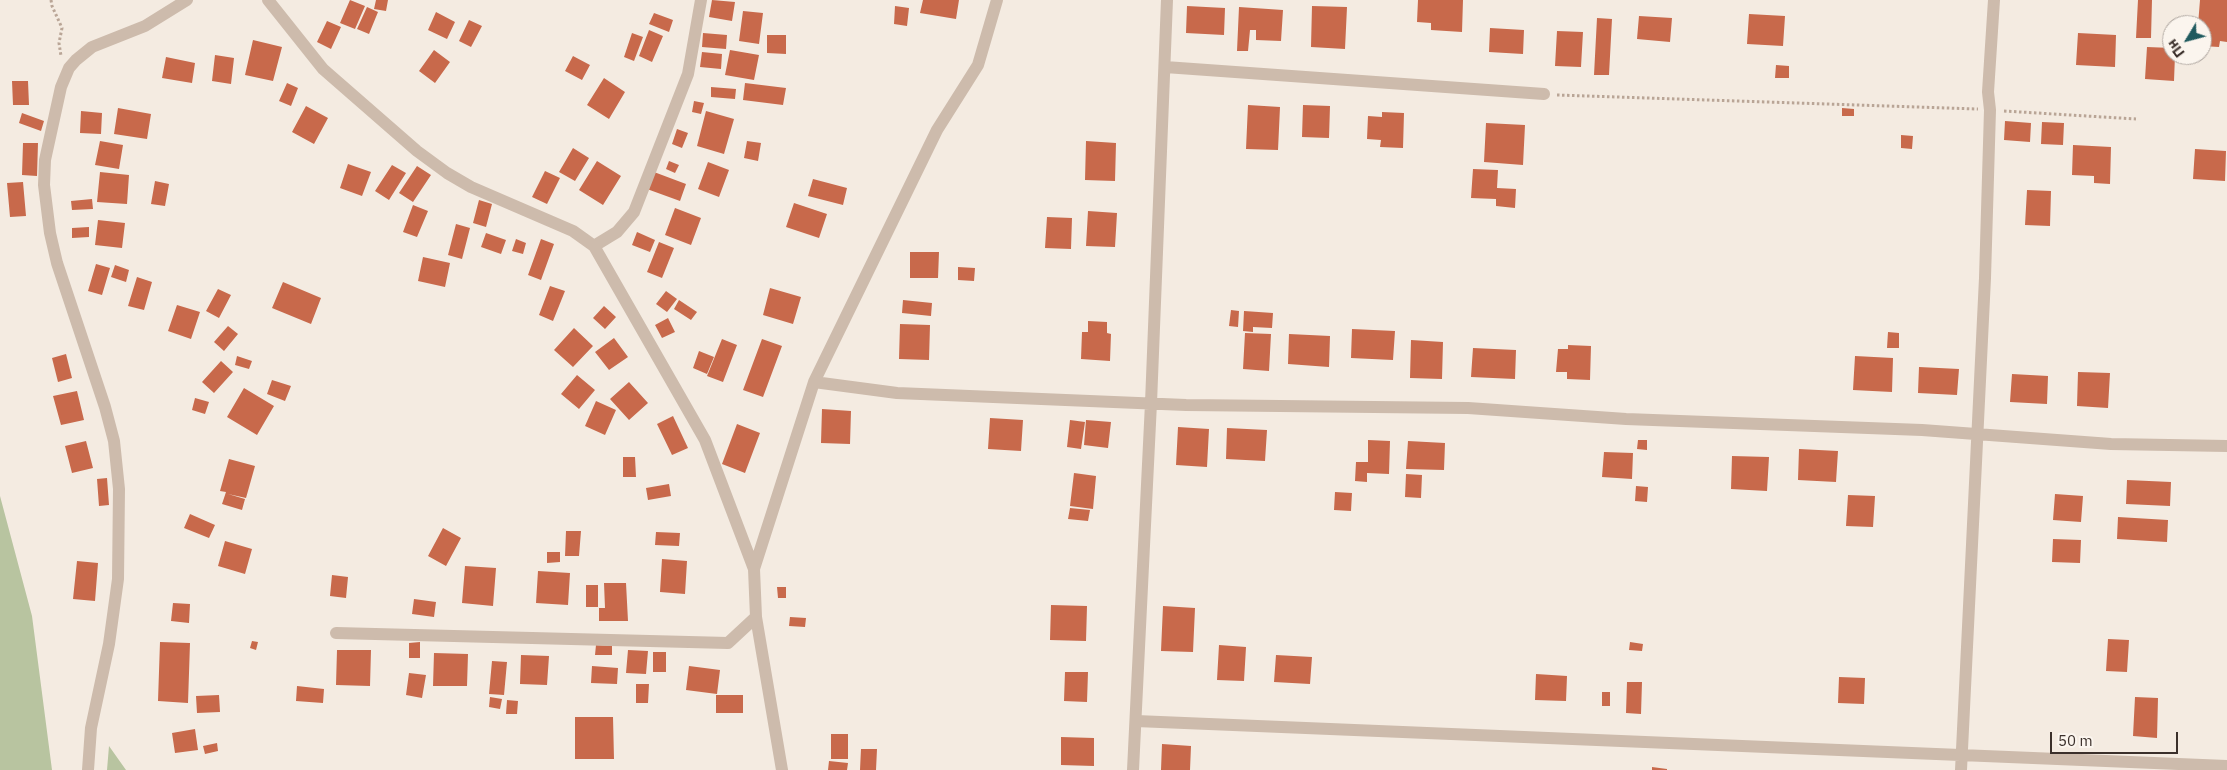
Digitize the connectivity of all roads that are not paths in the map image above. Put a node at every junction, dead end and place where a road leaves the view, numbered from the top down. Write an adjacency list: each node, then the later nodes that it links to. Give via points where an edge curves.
1 (187, 0): 20 (street, via 145,26 84,52 69,68 48,142 44,185 57,263 105,407 114,441 118,489 118,579 109,644 91,728)
2 (268, 0): 9 (street, via 323,69 416,151 471,188 573,231)
3 (701, 0): 9 (street, via 688,74 634,212 617,232)
4 (997, 0): 10 (street, via 978,65 937,130)
5 (1167, 0): 7 (street)
6 (1994, 0): 12 (street)
7 (1165, 67): 8 (street); 11 (street)
8 (1544, 94)
9 (594, 246): 14 (street, via 705,440)
10 (814, 382): 11 (street, via 897,393); 14 (street)
11 (1151, 403): 12 (street, via 1468,408 1626,419); 17 (street)
12 (1977, 434): 13 (street, via 2111,444); 18 (street)
13 (2227, 446)
14 (754, 570): 15 (street)
15 (756, 617): 16 (street, via 728,644); 21 (street)
16 (336, 633)
17 (1136, 721): 18 (street); 22 (street)
18 (1962, 755): 19 (street); 23 (street)
19 (2227, 766)
20 (88, 770)
21 (782, 770)
22 (1133, 770)
23 (1962, 770)

